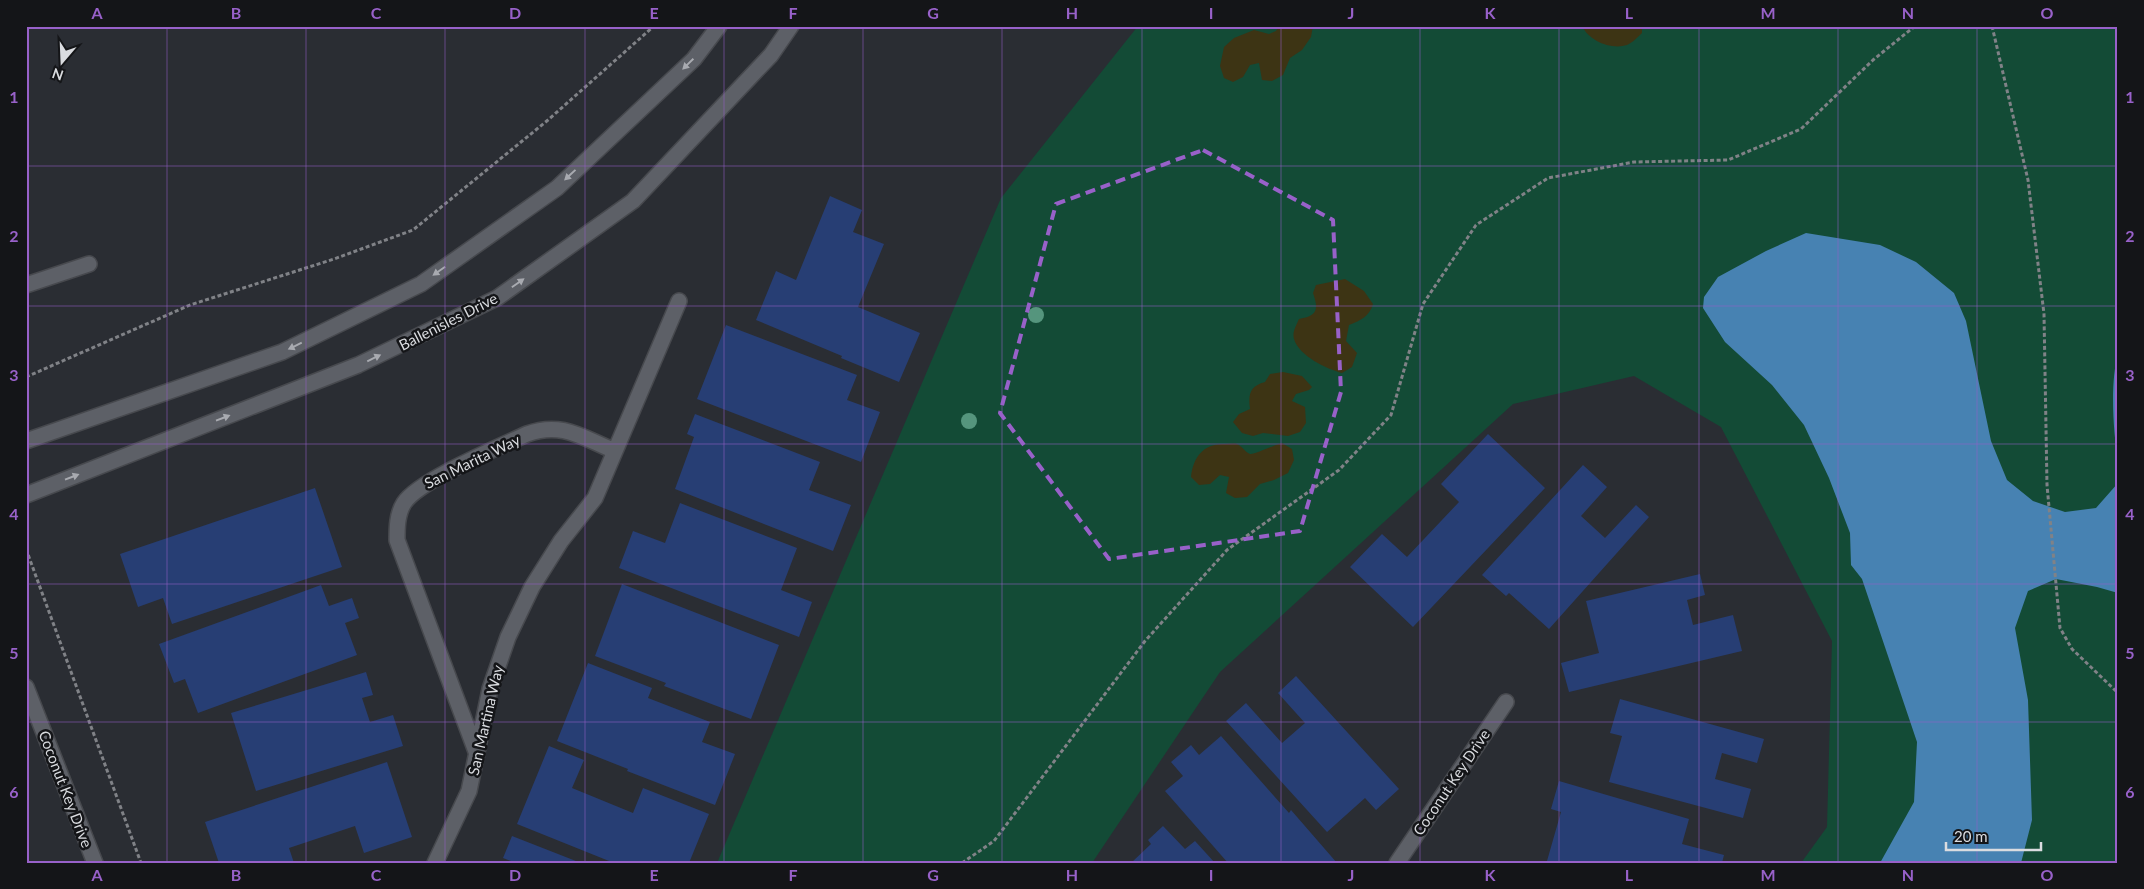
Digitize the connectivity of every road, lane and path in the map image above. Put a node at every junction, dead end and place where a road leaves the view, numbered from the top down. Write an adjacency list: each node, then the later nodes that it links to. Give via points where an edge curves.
1 (654, 26): 9 (path, via 548,120 413,230 334,259 190,304)
2 (719, 26): 10 (street, one-way to 10, via 694,59 556,188 421,284 282,352)
3 (791, 26): 12 (street, Ballenisles Drive, one-way to 3, via 358,365 497,298 633,201 772,55)
4 (1915, 26): 21 (path, via 1873,60 1801,129 1728,160 1634,162 1548,178 1476,225 1423,304 1391,415 1339,470 1227,550 1145,641 994,841)
5 (1992, 26): 15 (path, via 2029,189 2044,314 2047,484 2060,628 2072,649)
6 (89, 264): 7 (street)
7 (26, 285)
8 (679, 301): 11 (street)
9 (26, 377)
10 (26, 441)
11 (615, 451): 17 (street, San Martina Way, via 595,498 532,587 508,637 490,689); 17 (street, San Marita Way, via 565,430 543,428 418,488 403,504 397,522 397,540)
12 (26, 495)
13 (26, 549): 19 (path)
14 (26, 688): 18 (street, Coconut Key Drive)
15 (2118, 693)
16 (1506, 702): 22 (street, Coconut Key Drive)
17 (477, 754): 20 (street, San Martina Way, via 469,791)
18 (95, 863)
19 (141, 863)
20 (435, 863)
21 (962, 863)
22 (1397, 863)

